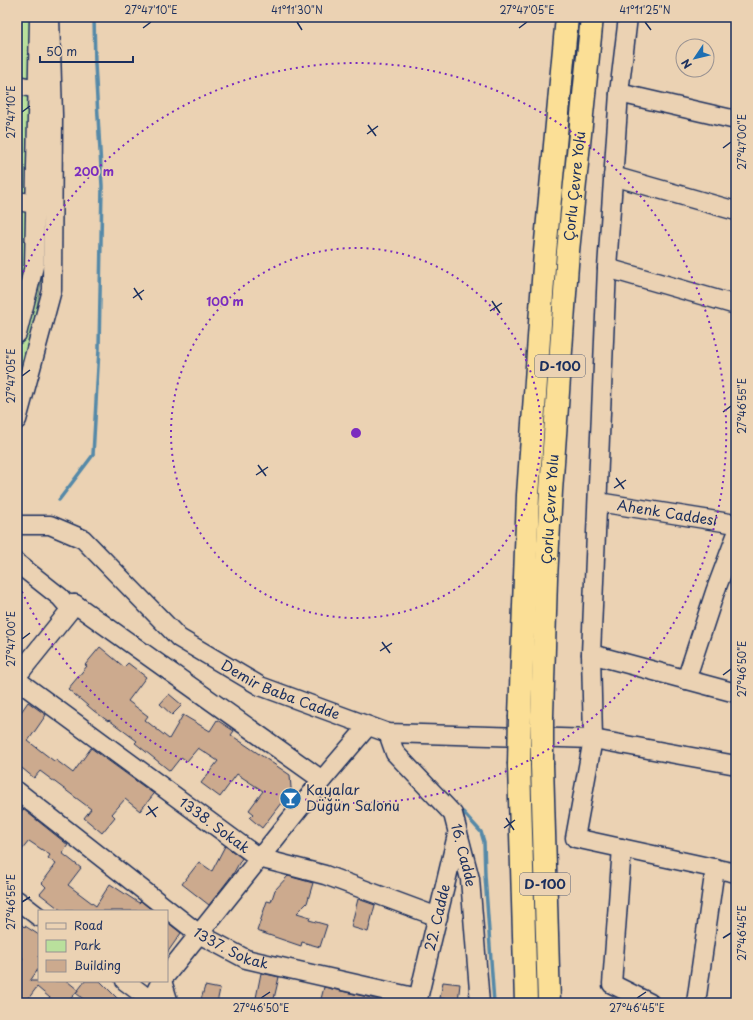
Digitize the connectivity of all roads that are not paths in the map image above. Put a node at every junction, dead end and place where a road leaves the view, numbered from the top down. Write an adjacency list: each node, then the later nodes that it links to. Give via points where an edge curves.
1 (39, 17): 7 (street)
2 (50, 17): 18 (street, via 53,116 52,290)
3 (566, 17): 53 (highway, Çorlu Çevre Yolu / D-100, bridge, via 545,252 529,488 519,765)
4 (592, 17): 54 (highway, Çorlu Çevre Yolu / D-100, bridge, via 568,251 546,578 542,765)
5 (628, 17): 8 (street)
6 (17, 85): 7 (street)
7 (38, 89): 12 (street)
8 (619, 93): 9 (street); 10 (street)
9 (736, 120)
10 (614, 176): 13 (street); 14 (street)
11 (17, 201): 12 (street)
12 (36, 204): 16 (street, via 34,266)
13 (736, 211)
14 (607, 268): 15 (street); 19 (street)
15 (736, 305)
16 (20, 316): 17 (street)
17 (17, 334)
18 (17, 420)
19 (598, 502): 20 (street, Ahenk Caddesi); 25 (street)
20 (736, 524)
21 (17, 525): 30 (street, Demir Baba Cadde, via 50,525 83,539 179,638 260,686)
22 (736, 536): 28 (street)
23 (17, 563): 24 (street, via 60,596 66,604)
24 (75, 604): 26 (street); 34 (street)
25 (591, 654): 28 (street); 32 (street)
26 (17, 676)
27 (17, 680): 38 (street, 1338. Sokak)
28 (686, 680): 29 (street)
29 (736, 693)
30 (368, 726): 31 (street, Demir Baba Cadde); 34 (street)
31 (388, 732): 32 (street, Demir Baba Cadde); 36 (street, 16. Cadde, via 395,753 453,814)
32 (593, 738): 33 (street, Demir Baba Cadde); 37 (street, via 575,838)
33 (736, 765)
34 (322, 780): 38 (street)
35 (17, 792): 44 (street, 1337. Sokak)
36 (458, 833): 43 (street, 22. Cadde); 52 (street, 16. Cadde, via 470,879)
37 (622, 848): 39 (street); 55 (street, via 612,984)
38 (260, 858): 43 (street, 1338. Sokak, via 325,875); 44 (street)
39 (715, 868): 40 (street); 56 (street)
40 (736, 873)
41 (17, 900): 42 (street)
42 (38, 916)
43 (438, 917): 49 (street, 22. Cadde)
44 (199, 934): 45 (street); 49 (street, 1337. Sokak, via 246,959)
45 (168, 973)
46 (126, 982): 50 (street)
47 (162, 982): 50 (street)
48 (162, 982): 51 (street)
49 (418, 1001)
50 (152, 1002)
51 (169, 1003)
52 (480, 1003)
53 (526, 1003)
54 (549, 1003)
55 (650, 1003)
56 (696, 1003)

